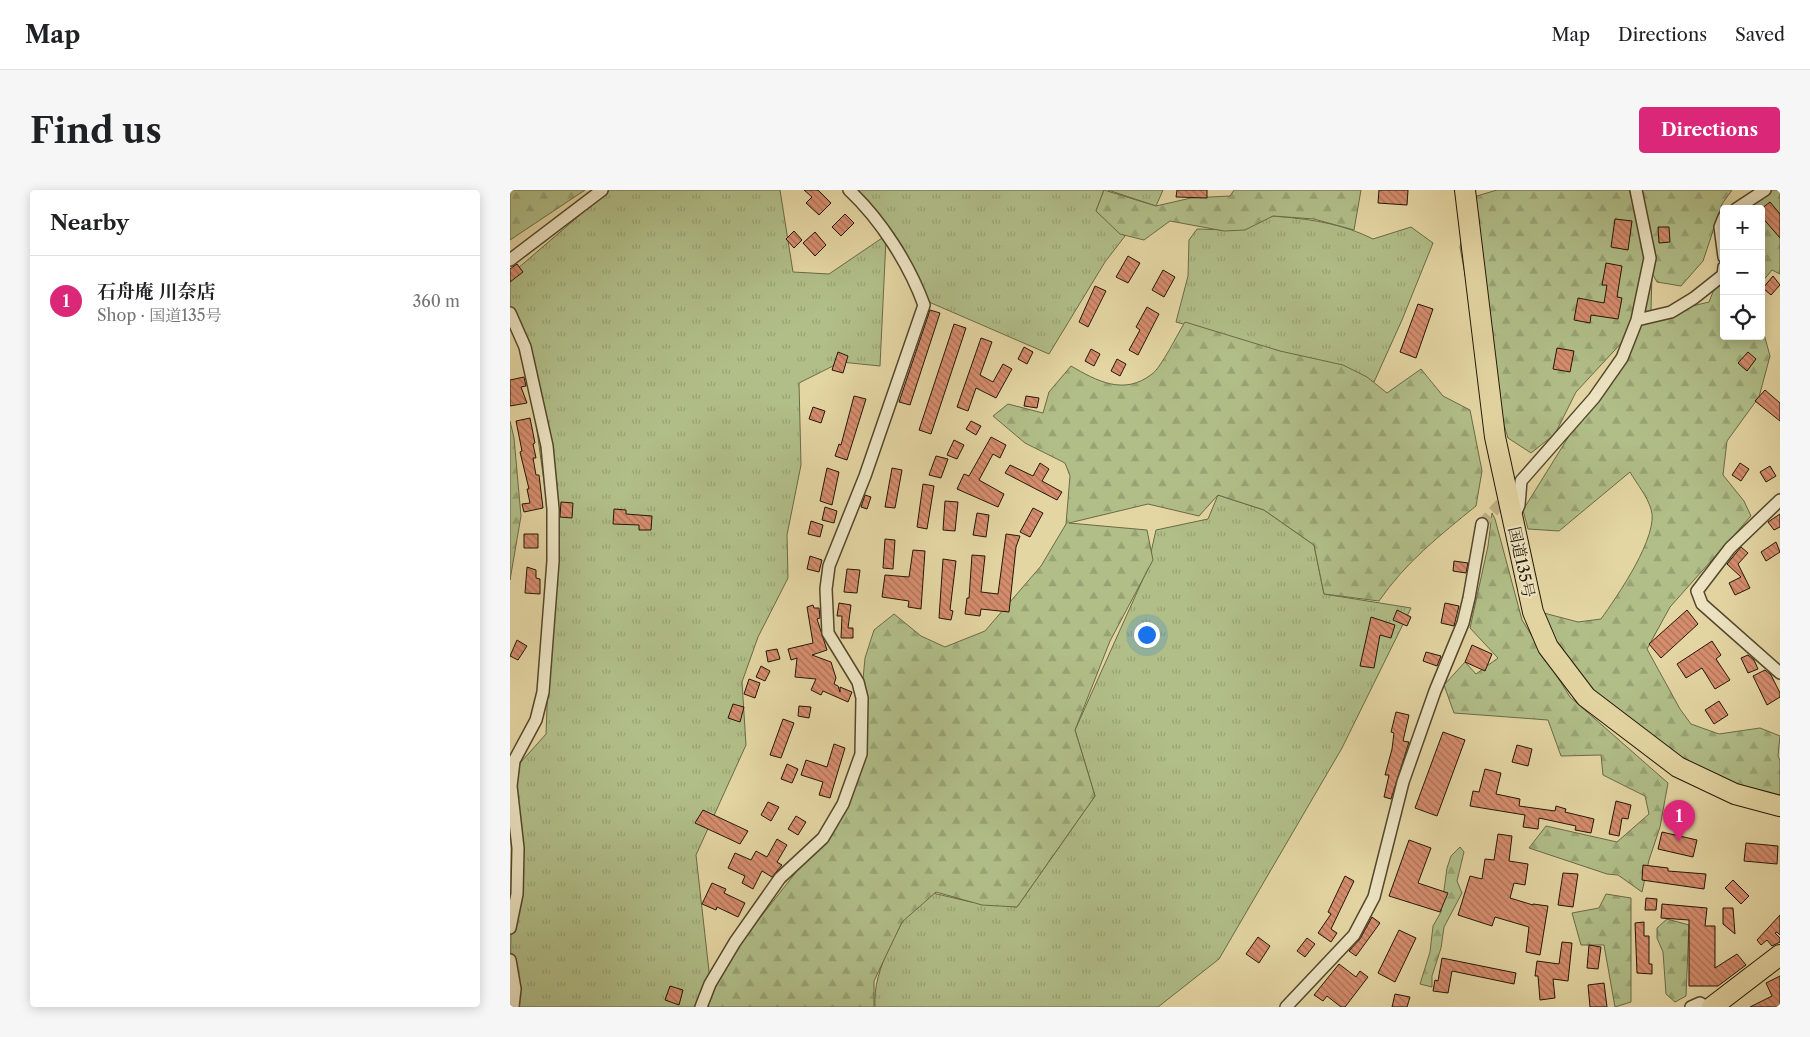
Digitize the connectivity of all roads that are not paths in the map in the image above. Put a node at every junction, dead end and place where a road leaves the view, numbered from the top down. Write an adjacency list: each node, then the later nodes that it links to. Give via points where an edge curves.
1 (602, 190): 7 (street)
2 (849, 190): 20 (street, via 868,208 924,305 862,484 829,566 826,589 828,633 858,682 862,698 861,754 842,804 823,838 780,878 735,942 710,984)
3 (1465, 190): 12 (highway, 国道135号, via 1495,437)
4 (1636, 190): 10 (street, via 1650,258)
5 (1765, 190): 6 (street)
6 (1742, 205)
7 (510, 260)
8 (1720, 277): 10 (street, via 1671,312)
9 (510, 313): 16 (street, via 525,347 547,446 553,509 553,555 543,692 536,720 514,761 511,786 518,848 517,884)
10 (1637, 320): 12 (street, via 1622,358 1594,398 1521,481 1519,505)
11 (1780, 500): 14 (street, via 1730,548 1697,591 1702,604)
12 (1513, 520): 15 (highway, 国道135号, via 1532,612 1548,647 1586,697 1678,767 1735,794)
13 (1482, 524): 21 (street, via 1463,623 1403,782 1374,897 1354,935)
14 (1780, 673)
15 (1780, 806)
16 (510, 928)
17 (1780, 956): 24 (highway)
18 (510, 960): 19 (street, via 515,989)
19 (513, 1007)
20 (701, 1007)
21 (1286, 1007)
22 (1691, 1007): 23 (street, via 1700,1003)
23 (1707, 1007)
24 (1712, 1007)

